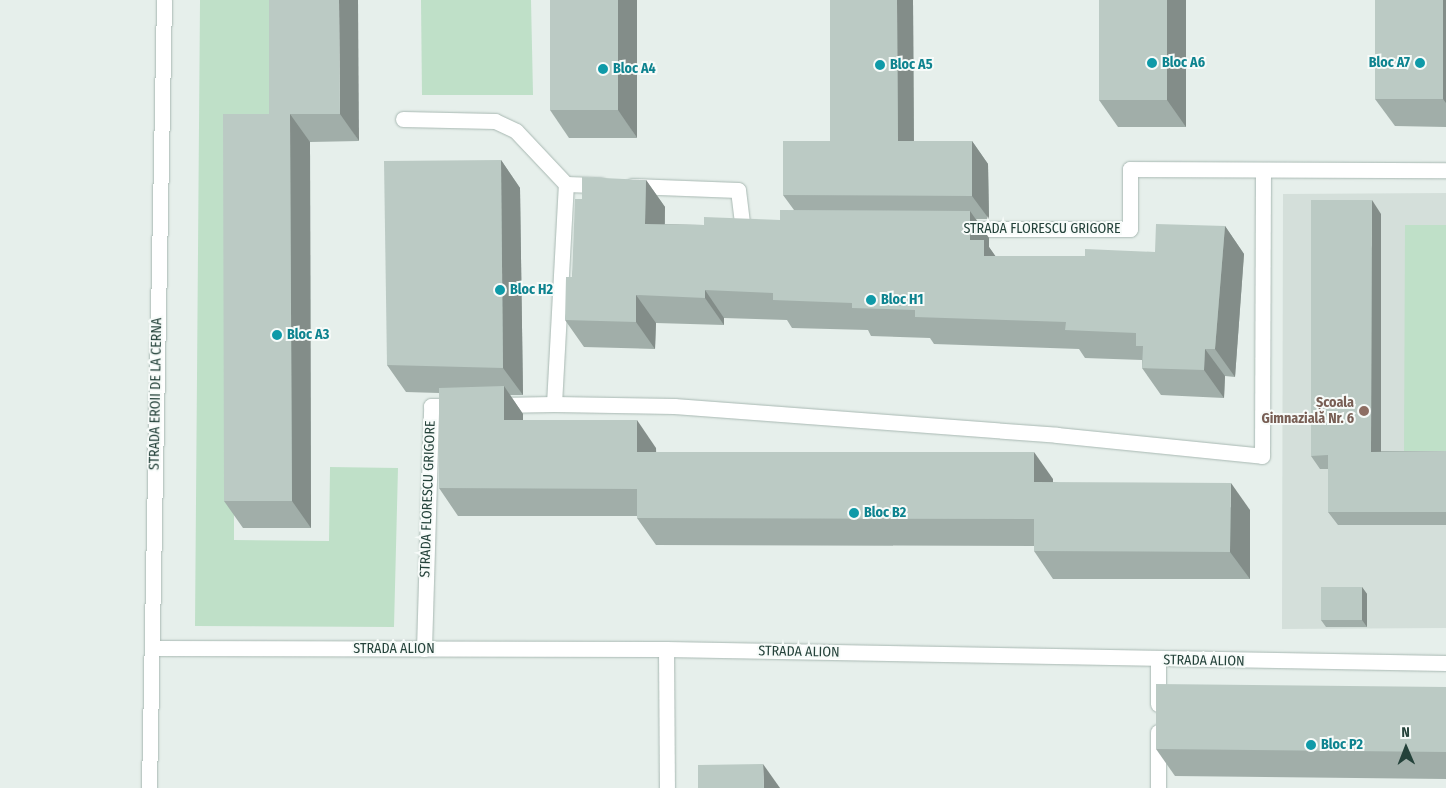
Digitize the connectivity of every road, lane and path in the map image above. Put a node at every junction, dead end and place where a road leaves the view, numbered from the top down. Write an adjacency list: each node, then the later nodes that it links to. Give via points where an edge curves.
1 (164, 0): 9 (street, STRADA EROII DE LA CERNA)
2 (403, 120): 5 (street, via 495,121 516,131)
3 (1446, 170): 4 (street, STRADA FLORESCU GRIGORE)
4 (1263, 172): 7 (street, STRADA FLORESCU GRIGORE, via 1130,169 1130,229); 8 (street, via 1262,456 1057,435 684,407)
5 (566, 184): 6 (street, via 738,190 743,228); 8 (street)
6 (773, 228)
7 (941, 228)
8 (554, 404): 10 (street, STRADA FLORESCU GRIGORE, via 431,406)
9 (152, 648): 10 (street, STRADA ALION); 14 (street, STRADA EROII DE LA CERNA)
10 (424, 649): 11 (street, STRADA ALION)
11 (666, 649): 12 (street, STRADA ALION); 15 (street)
12 (1158, 660): 13 (street, STRADA ALION); 16 (street)
13 (1446, 663)
14 (149, 788)
15 (667, 788)
16 (1158, 788)

